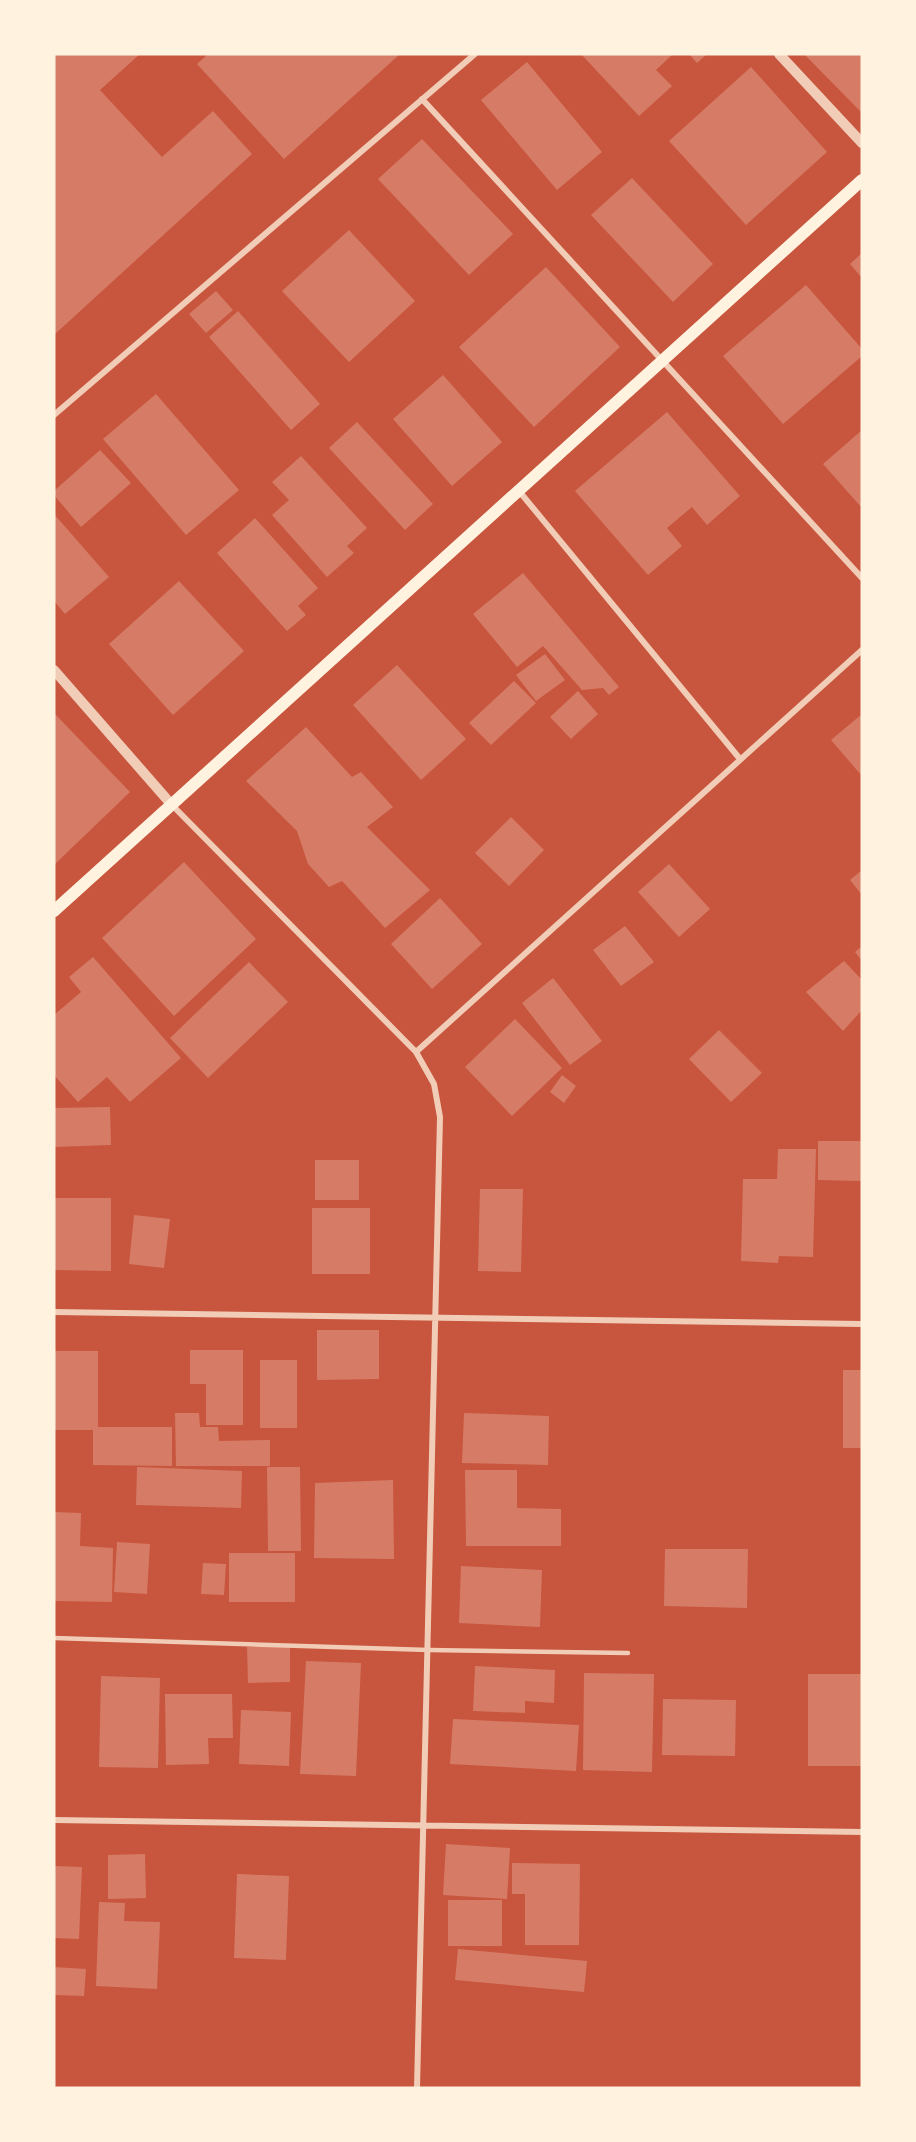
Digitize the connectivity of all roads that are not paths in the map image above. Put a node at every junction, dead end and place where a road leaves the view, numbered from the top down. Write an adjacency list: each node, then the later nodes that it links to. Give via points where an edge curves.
1 (475, 54): 3 (street)
2 (779, 54): 4 (street)
3 (422, 99): 6 (street); 7 (street)
4 (862, 143)
5 (862, 180): 6 (main road)
6 (662, 361): 8 (main road); 9 (street)
7 (54, 415)
8 (519, 491): 12 (street); 13 (main road)
9 (862, 578)
10 (862, 650): 12 (street)
11 (54, 670): 13 (street)
12 (740, 759): 15 (street)
13 (171, 804): 14 (main road); 15 (street)
14 (54, 911)
15 (416, 1052): 17 (street, via 434,1084 440,1117)
16 (54, 1312): 17 (street)
17 (435, 1317): 18 (street); 20 (street)
18 (862, 1324)
19 (54, 1638): 20 (lane)
20 (429, 1650): 21 (lane); 23 (street)
21 (628, 1653)
22 (54, 1820): 23 (street)
23 (424, 1825): 24 (street); 25 (street)
24 (862, 1832)
25 (417, 2088)

